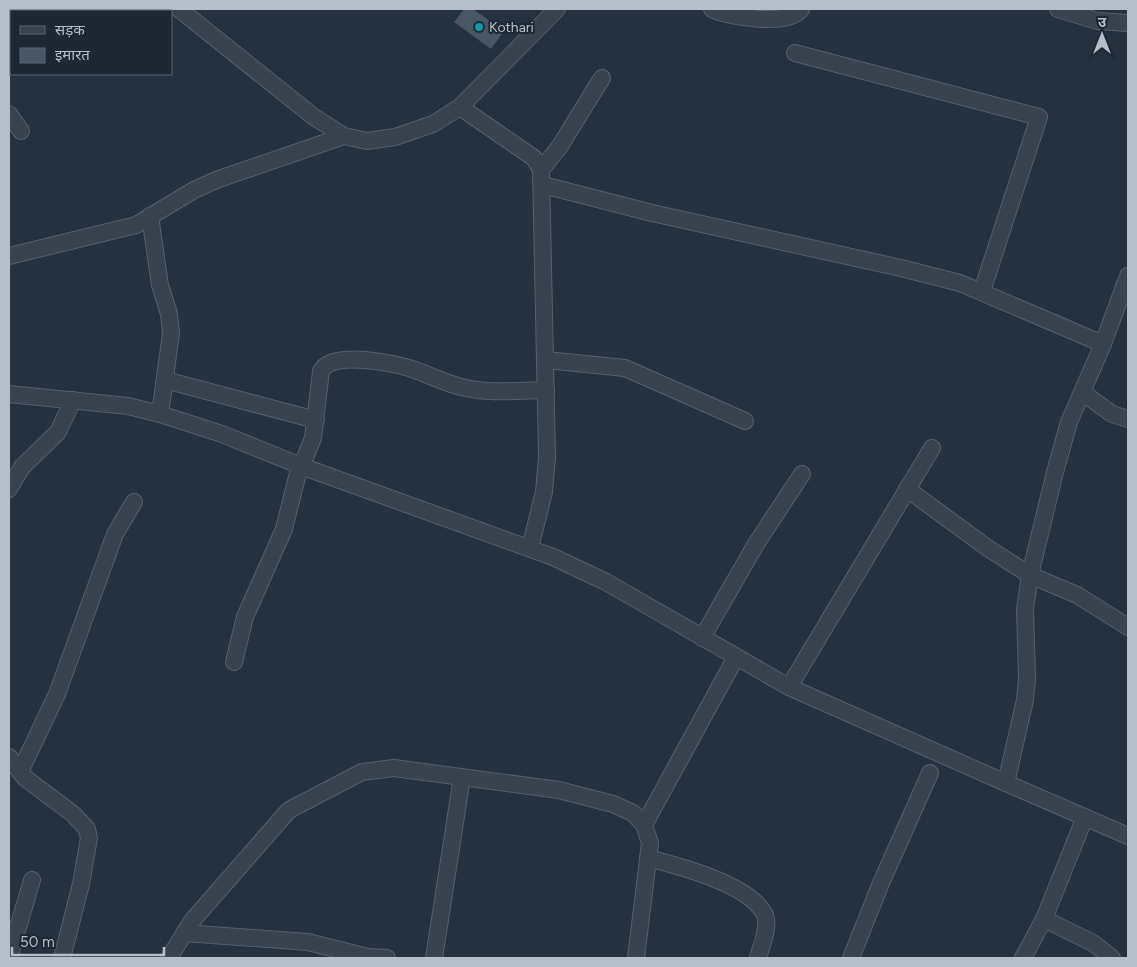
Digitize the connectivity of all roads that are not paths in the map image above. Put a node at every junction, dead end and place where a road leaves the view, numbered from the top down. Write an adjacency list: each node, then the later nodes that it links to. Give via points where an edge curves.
1 (179, 9): 12 (street, via 314,117)
2 (557, 9): 9 (street)
3 (712, 9): 4 (street, via 742,18 789,17)
4 (801, 9)
5 (1058, 9): 6 (street, via 1097,21)
6 (1128, 23)
7 (795, 53): 17 (street, via 1039,117)
8 (602, 78): 13 (street)
9 (460, 107): 12 (street, via 432,124 395,137 367,141); 13 (street, via 534,158)
10 (9, 114): 11 (street)
11 (21, 131)
12 (344, 136): 14 (street, via 216,180)
13 (542, 178): 17 (street, via 652,213 902,268); 19 (street)
14 (150, 216): 15 (street, via 120,230); 20 (street, via 171,333)
15 (9, 256)
16 (1128, 276): 18 (street)
17 (982, 291): 18 (street)
18 (1103, 344): 22 (street)
19 (546, 360): 21 (street); 28 (street, via 625,368)
20 (165, 380): 25 (street); 27 (street)
21 (546, 390): 27 (street, via 466,388 393,364 333,361 321,371); 35 (street, via 544,492)
22 (1082, 392): 26 (street, via 1112,414); 36 (street, via 1054,472)
23 (9, 394): 24 (street)
24 (73, 400): 25 (street, via 128,406); 32 (street, via 58,432 22,466)
25 (160, 414): 30 (street, via 222,434)
26 (1128, 419)
27 (316, 420): 30 (street, via 308,454)
28 (745, 421)
29 (932, 448): 33 (street)
30 (301, 466): 35 (street); 40 (street, via 284,529 245,617)
31 (802, 474): 38 (street, via 756,544)
32 (9, 489)
33 (907, 489): 36 (street, via 989,549); 41 (street)
34 (134, 502): 43 (street, via 115,534 57,694)
35 (530, 548): 38 (street, via 606,582)
36 (1030, 574): 37 (street); 46 (street, via 1025,609 1025,700)
37 (1128, 622)
38 (702, 638): 39 (street)
39 (736, 657): 41 (street); 48 (street)
40 (234, 662)
41 (789, 687): 46 (street)
42 (9, 758): 43 (street)
43 (20, 772): 55 (street, via 73,814 89,838 87,860)
44 (930, 773): 61 (street)
45 (462, 777): 48 (street, via 559,790 613,804 633,813); 53 (street, via 394,768 376,769 362,772 289,810); 58 (street)
46 (1006, 784): 47 (street)
47 (1085, 817): 49 (street); 52 (street)
48 (644, 825): 50 (street, via 650,842)
49 (1127, 832)
50 (648, 858): 59 (street); 60 (street, via 707,876 733,887 754,902 765,914 766,927)
51 (32, 880): 54 (street)
52 (1044, 919): 62 (street); 63 (street, via 1094,944)
53 (184, 933): 56 (street); 57 (street, via 308,942 368,957)
54 (9, 958)
55 (62, 958)
56 (169, 958)
57 (387, 958)
58 (434, 958)
59 (636, 958)
60 (758, 958)
61 (851, 958)
62 (1022, 958)
63 (1112, 958)

